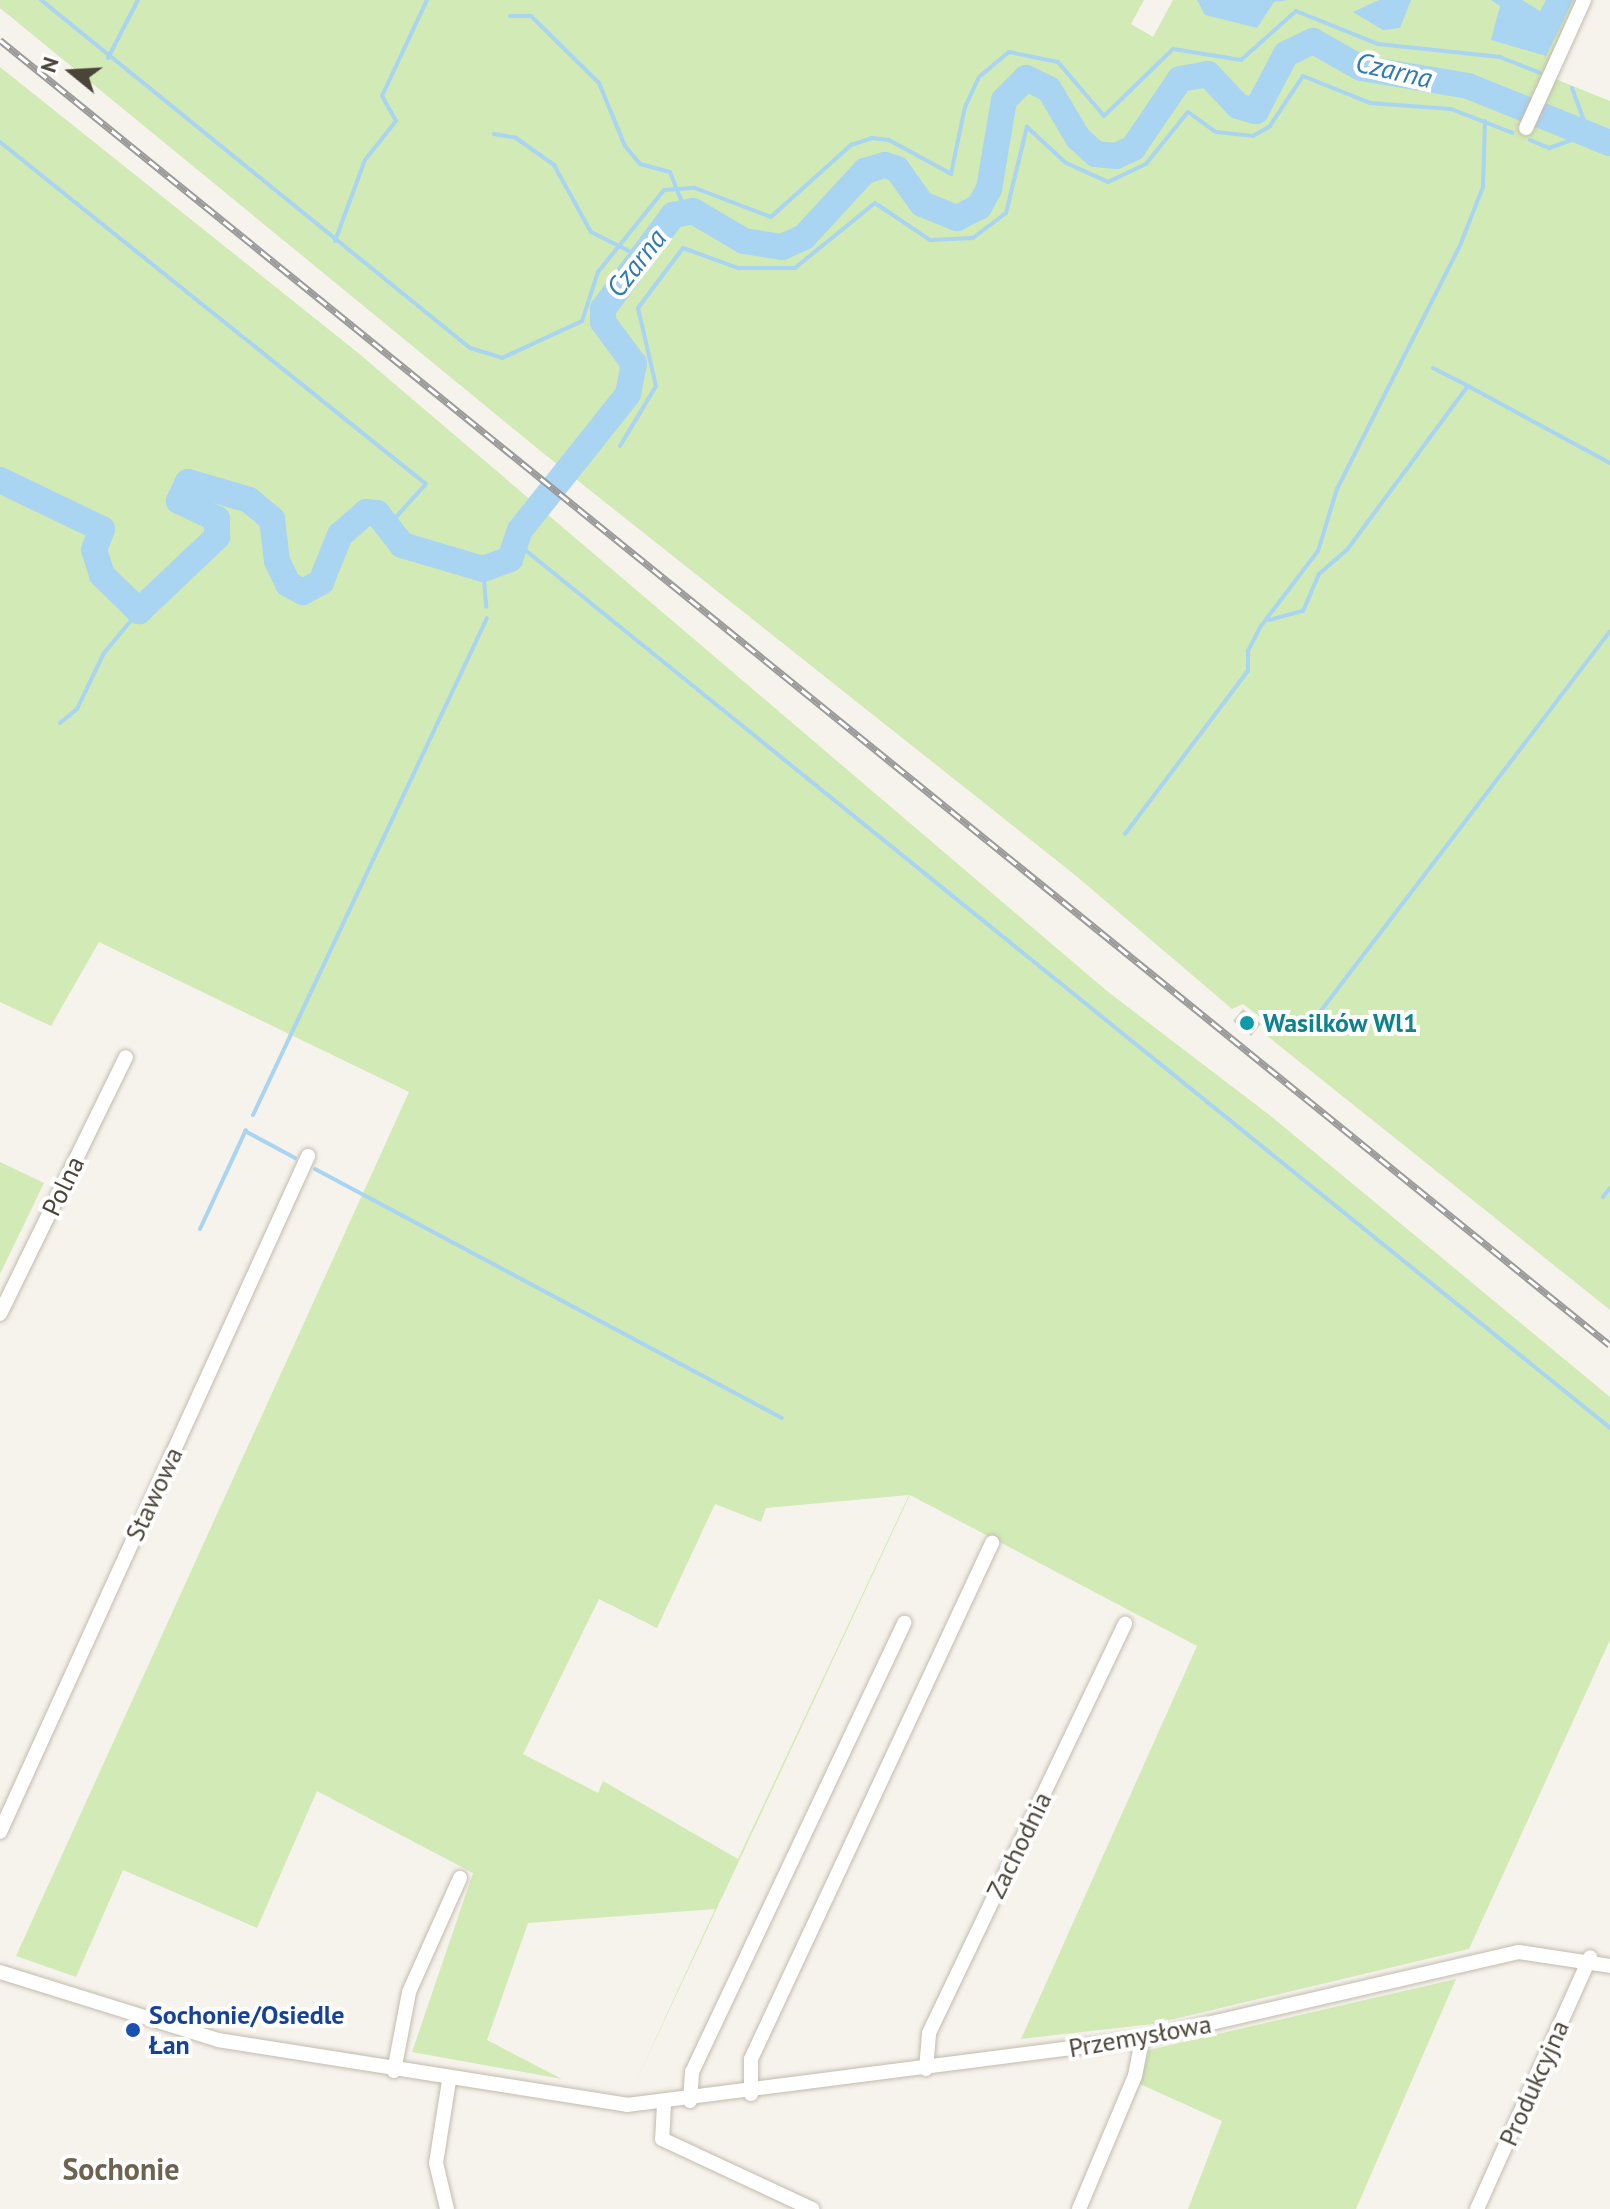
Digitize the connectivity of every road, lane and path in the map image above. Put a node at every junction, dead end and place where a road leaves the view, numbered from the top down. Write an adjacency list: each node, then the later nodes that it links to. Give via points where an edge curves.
1 (1584, 0): 2 (street)
2 (1526, 128)
3 (126, 1057): 5 (street, Polna)
4 (308, 1156): 9 (street, Stawowa)
5 (0, 1314)
6 (992, 1543): 18 (street, via 751,2059)
7 (904, 1623): 19 (street, via 692,2072)
8 (1125, 1623): 15 (street, Zachodnia, via 929,2033)
9 (0, 1832)
10 (460, 1878): 16 (street, via 409,1992)
11 (1590, 1957): 12 (street, Przemysłowa); 14 (street, Przemysłowa, via 1519,1952); 24 (street, Produkcyjna)
12 (1610, 1966)
13 (0, 1972): 16 (street, Przemysłowa, via 167,2027)
14 (1142, 2039): 15 (street, Przemysłowa); 23 (street, via 1135,2076)
15 (926, 2069): 18 (street, Przemysłowa)
16 (394, 2071): 17 (street, Przemysłowa)
17 (449, 2081): 20 (street, Przemysłowa); 21 (street, via 436,2163)
18 (751, 2094): 19 (street, Przemysłowa)
19 (690, 2101): 20 (street, Przemysłowa)
20 (664, 2104): 22 (street, via 662,2139)
21 (447, 2209)
22 (812, 2209)
23 (1079, 2209)
24 (1477, 2209)

